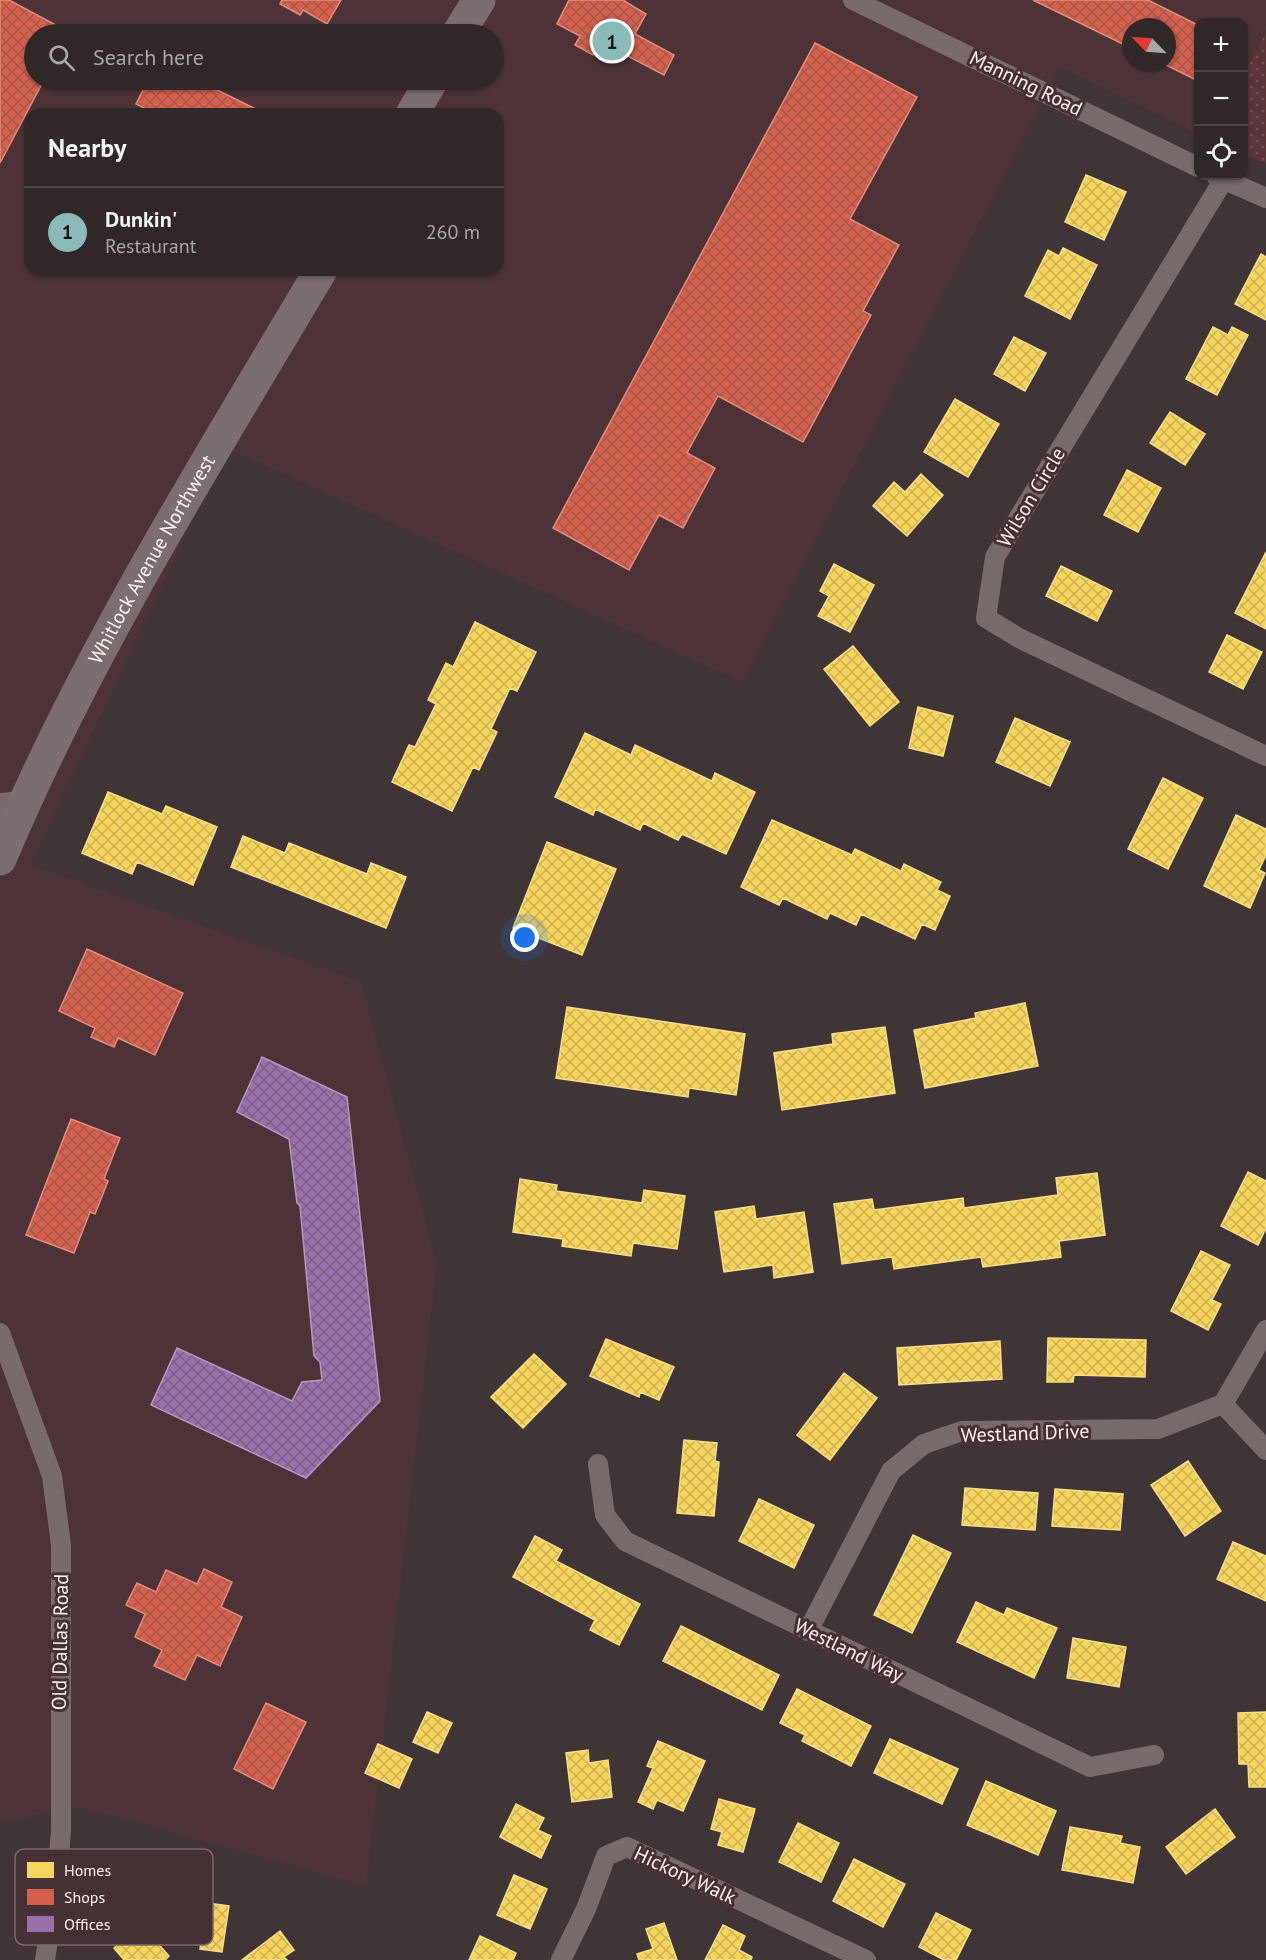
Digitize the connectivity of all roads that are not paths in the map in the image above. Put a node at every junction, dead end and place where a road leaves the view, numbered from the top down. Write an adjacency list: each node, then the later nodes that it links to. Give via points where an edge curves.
1 (479, 0): 3 (highway)
2 (853, 0): 6 (street, Manning Road)
3 (465, 24)
4 (426, 90): 5 (highway)
5 (416, 108)
6 (1194, 165)
7 (1218, 180): 11 (street, Wilson Circle, via 994,557 986,618 1019,638)
8 (1227, 180): 9 (street)
9 (1266, 198)
10 (317, 276): 12 (highway, Whitlock Avenue Northwest, via 135,584)
11 (1266, 756)
12 (12, 805): 13 (highway, Whitlock Avenue Northwest)
13 (0, 859)
14 (1266, 1330): 16 (street)
15 (0, 1333): 21 (street, Old Dallas Road, via 52,1476 61,1545)
16 (1223, 1404): 17 (street); 19 (street, Westland Drive, via 1158,1429 962,1431 924,1444 891,1471)
17 (1266, 1450)
18 (598, 1464): 19 (street, Westland Way, via 604,1515 625,1541)
19 (808, 1631): 20 (street, Westland Way, via 1090,1767)
20 (1154, 1755)
21 (59, 1849)
22 (47, 1945): 23 (street, Old Dallas Road)
23 (45, 1960)
24 (561, 1960): 25 (street, Hickory Walk, via 606,1856 627,1846)
25 (866, 1960)

